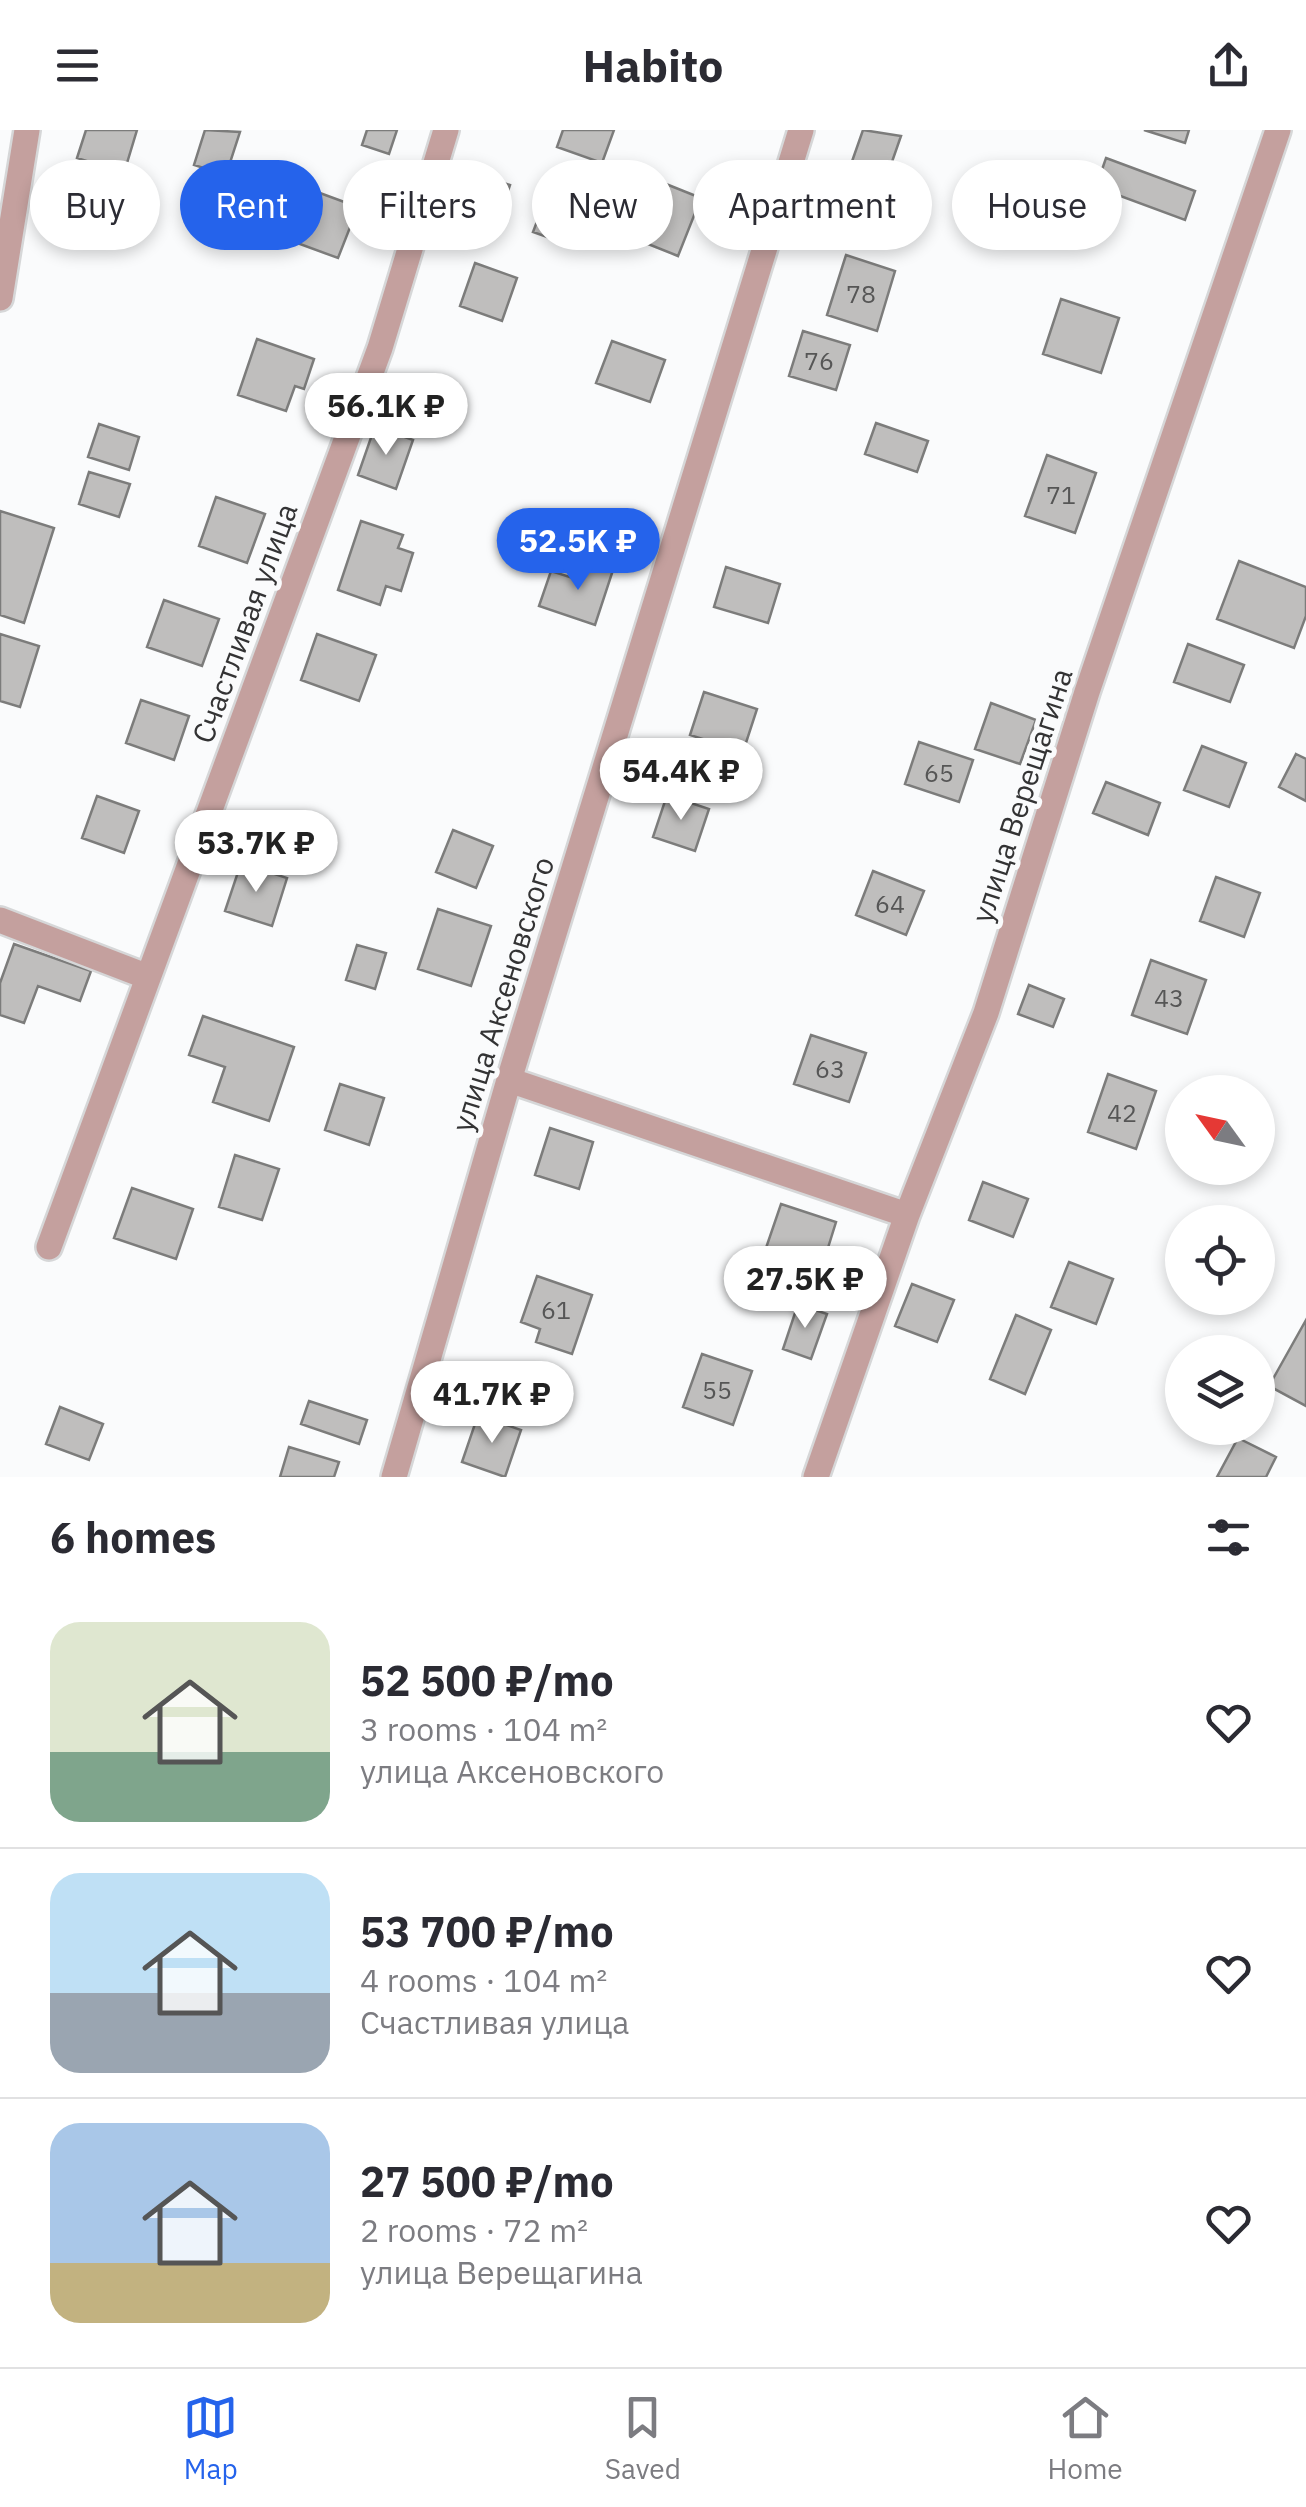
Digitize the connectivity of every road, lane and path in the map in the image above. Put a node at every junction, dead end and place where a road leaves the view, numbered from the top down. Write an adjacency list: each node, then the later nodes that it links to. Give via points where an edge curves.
1 (27, 130): 5 (street)
2 (446, 130): 7 (street, Счастливая улица, via 380,348)
3 (801, 130): 8 (street, улица Аксеновского)
4 (1278, 130): 9 (street, улица Верещагина, via 986,1014)
5 (0, 298)
6 (0, 920): 7 (street)
7 (148, 976): 10 (street, Счастливая улица)
8 (509, 1080): 9 (street); 11 (street, улица Аксеновского)
9 (907, 1215): 12 (street, улица Верещагина)
10 (49, 1247)
11 (394, 1477)
12 (816, 1477)

